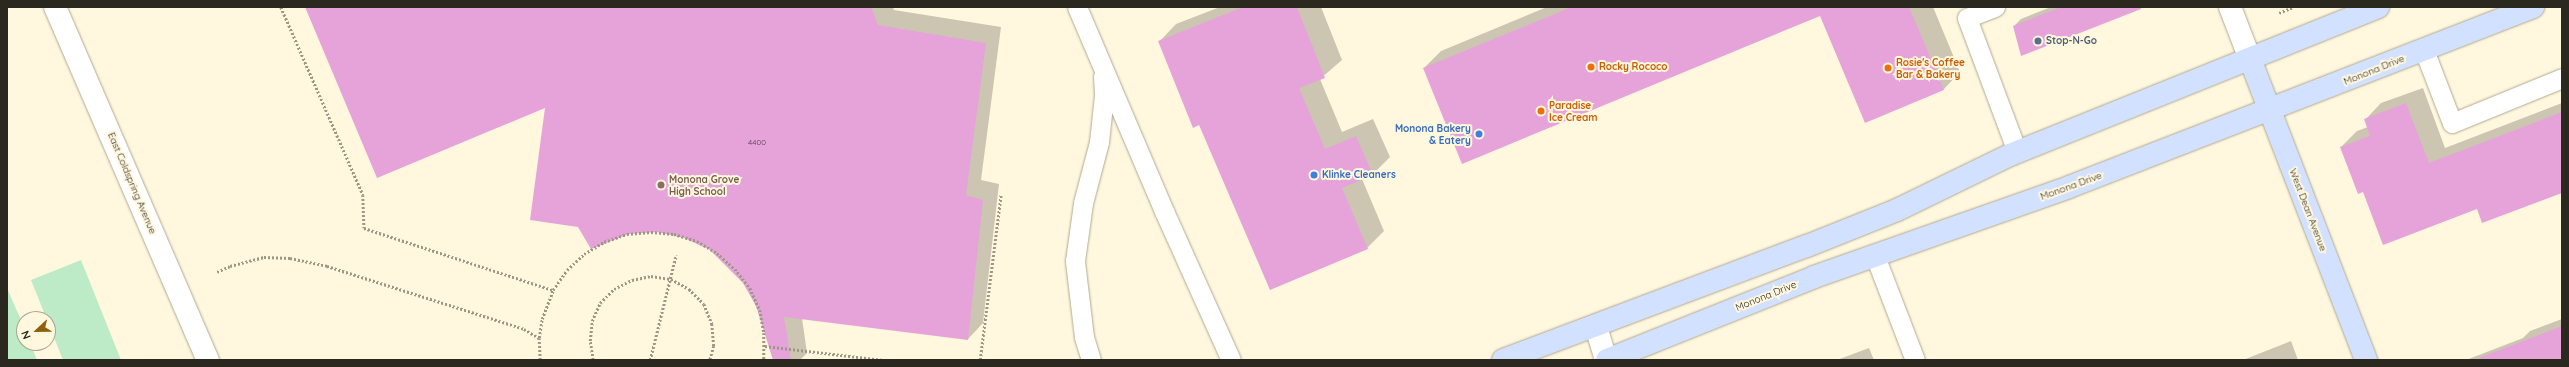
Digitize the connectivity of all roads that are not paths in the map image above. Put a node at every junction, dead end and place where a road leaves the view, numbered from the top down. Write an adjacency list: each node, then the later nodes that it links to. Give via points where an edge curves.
1 (55, 7): 15 (street, East Coldspring Avenue)
2 (1077, 7): 9 (lane)
3 (1995, 7): 12 (lane, via 1967,18)
4 (2230, 7): 8 (street)
5 (2378, 7): 8 (street)
6 (2533, 7): 7 (street, Monona Drive)
7 (2424, 50): 10 (lane, via 2452,122); 11 (street, Monona Drive)
8 (2250, 59): 11 (street, West Dean Avenue); 12 (street)
9 (1103, 66): 16 (lane, via 1104,95 1099,142 1080,218 1075,261 1084,337); 17 (lane)
10 (2562, 78)
11 (2270, 111): 13 (street, Monona Drive, via 2062,190); 21 (street, West Dean Avenue)
12 (2017, 152): 14 (street, via 1897,210)
13 (1875, 256): 19 (street, Monona Drive, via 1814,277); 20 (lane)
14 (1596, 327): 18 (street); 19 (street)
15 (208, 360)
16 (1091, 360)
17 (1231, 360)
18 (1503, 360)
19 (1607, 360)
20 (1915, 360)
21 (2366, 360)

